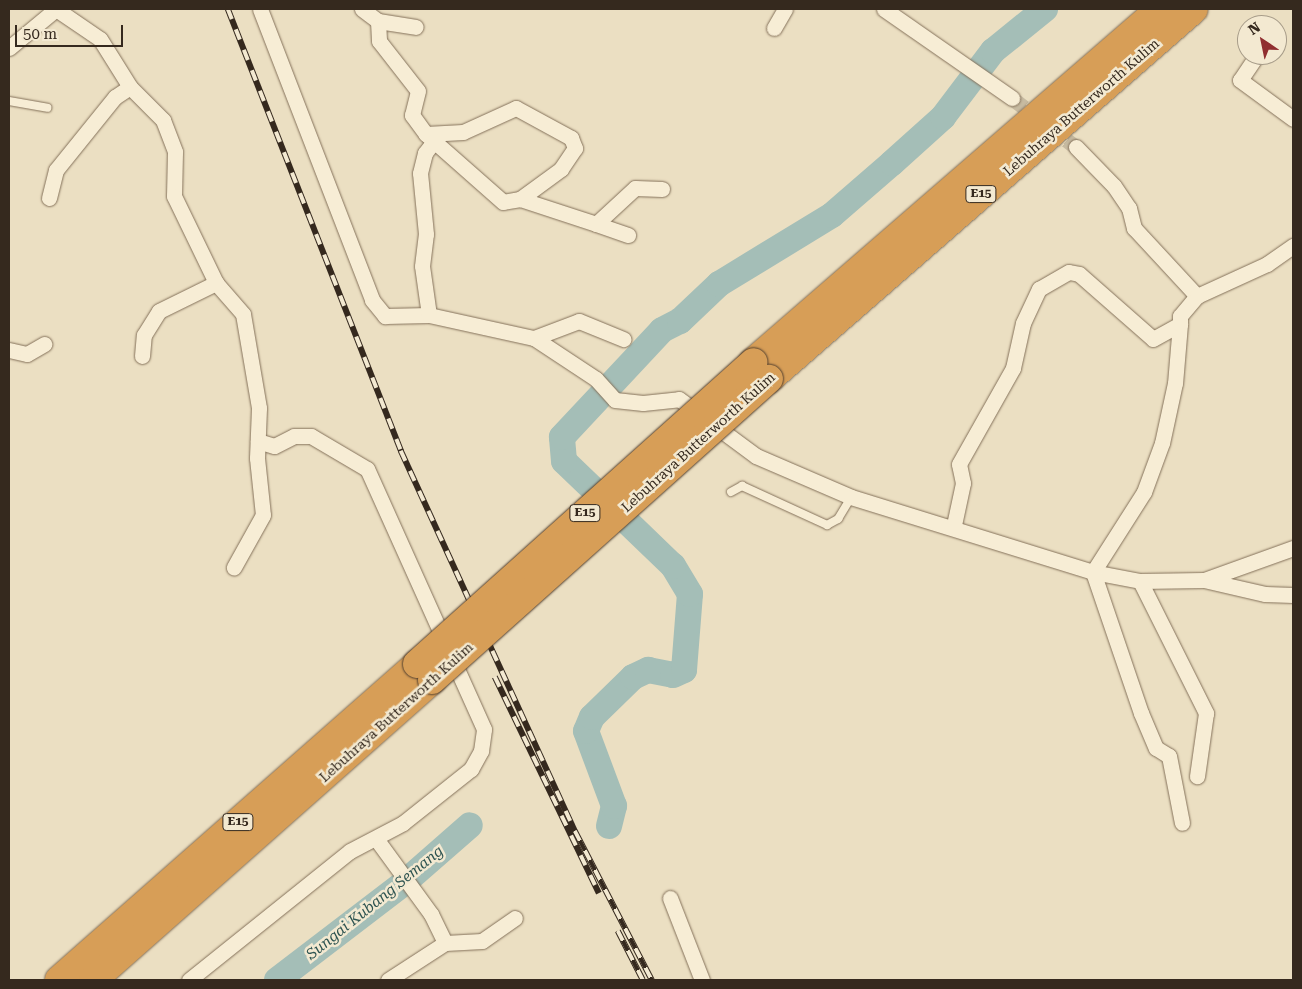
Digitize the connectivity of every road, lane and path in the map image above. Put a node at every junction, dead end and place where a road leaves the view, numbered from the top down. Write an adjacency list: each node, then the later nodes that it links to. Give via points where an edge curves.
1 (56, 9): 11 (street); 13 (street, via 100,39)
2 (260, 9): 28 (street, via 372,300 385,316)
3 (362, 9): 8 (street)
4 (785, 9): 10 (street)
5 (884, 9): 14 (street, via 992,81)
6 (1160, 9): 35 (highway, Lebuhraya Butterworth Kulim / E15)
7 (1194, 9): 35 (highway, Lebuhraya Butterworth Kulim / E15)
8 (378, 21): 9 (street); 18 (street, via 379,41 418,92 412,115)
9 (416, 27)
10 (774, 28)
11 (9, 48)
12 (1251, 65): 17 (street, via 1240,80)
13 (130, 86): 21 (street, via 115,97 56,170); 26 (street, via 163,120 175,152 174,196)
14 (1012, 98)
15 (9, 101): 16 (lane)
16 (47, 108)
17 (1293, 119)
18 (430, 137): 22 (street, via 503,202); 22 (street, via 463,132 516,108 571,138 575,148 561,169); 28 (street, via 420,173 426,234 422,266)
19 (1076, 147): 27 (street, via 1114,186 1129,208 1134,228)
20 (662, 189): 23 (street, via 636,188)
21 (49, 198)
22 (520, 198): 23 (street)
23 (596, 224): 24 (street)
24 (628, 235)
25 (1293, 246): 27 (street, via 1267,264)
26 (216, 283): 34 (street, via 159,311 144,334); 36 (street, via 244,314 259,408)
27 (1197, 296): 29 (street, via 1180,316)
28 (429, 315): 30 (street)
29 (1180, 324): 39 (street, via 1153,339 1106,294 1070,272 1039,289 1023,323 1013,368 960,464 963,483); 42 (street, via 1175,383 1162,443 1144,492)
30 (534, 338): 31 (street, via 579,321); 38 (street, via 601,385 615,400 643,403 679,399 756,456)
31 (623, 339)
32 (44, 344): 33 (street, via 27,354)
33 (9, 350)
34 (142, 356)
35 (761, 370): 46 (highway, Lebuhraya Butterworth Kulim / E15, bridge)
36 (258, 441): 41 (street, via 262,515); 49 (street, via 274,446 294,436 311,436 367,470 482,720 481,751 471,768)
37 (732, 492): 38 (lane, via 742,486 828,525 838,519)
38 (851, 497): 39 (street)
39 (954, 525): 42 (street)
40 (1293, 548): 43 (street)
41 (234, 567)
42 (1093, 572): 44 (street); 48 (street, via 1141,713 1156,748 1169,756)
43 (1204, 580): 44 (street); 45 (street, via 1265,594)
44 (1140, 581): 47 (street, via 1206,713)
45 (1293, 595)
46 (424, 672): 53 (highway, Lebuhraya Butterworth Kulim / E15); 54 (highway, Lebuhraya Butterworth Kulim / E15)
47 (1197, 776)
48 (1182, 823)
49 (377, 840): 52 (street, via 414,895 431,914); 55 (street, via 350,852)
50 (670, 898): 57 (street)
51 (515, 918): 52 (street, via 482,941)
52 (445, 942): 56 (street)
53 (59, 980)
54 (93, 980)
55 (189, 980)
56 (388, 980)
57 (702, 980)

